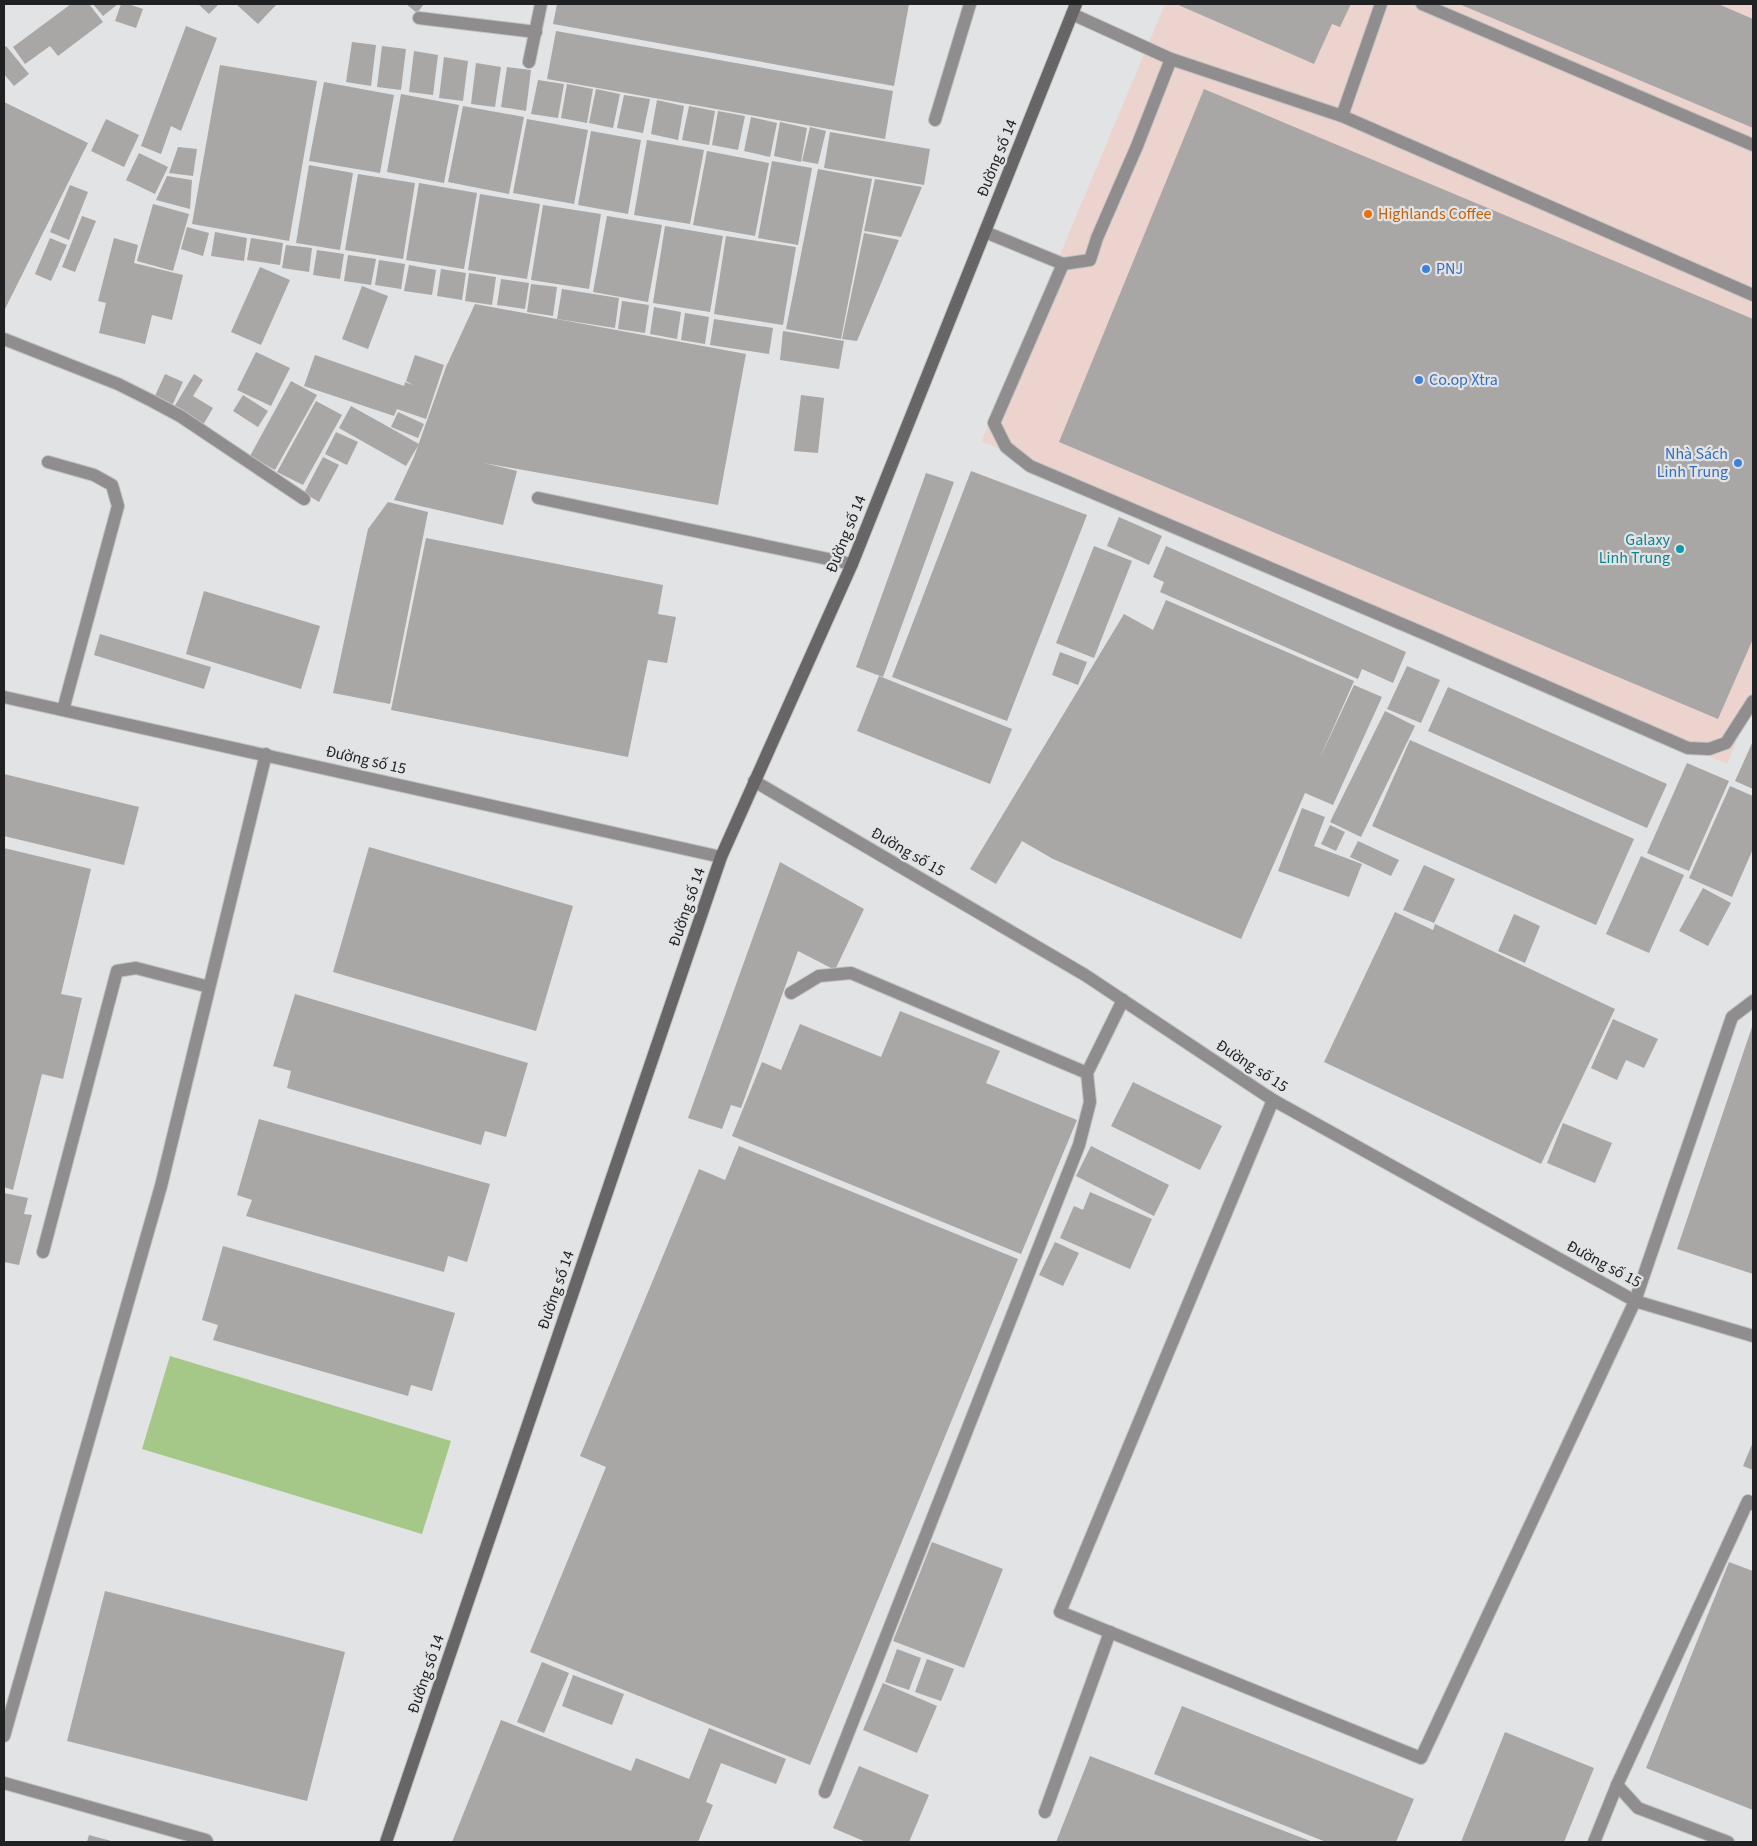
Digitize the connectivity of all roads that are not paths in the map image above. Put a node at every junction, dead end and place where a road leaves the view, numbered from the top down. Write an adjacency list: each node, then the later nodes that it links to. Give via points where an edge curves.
1 (541, 4): 7 (street)
2 (970, 4): 11 (street)
3 (1381, 4): 10 (street)
4 (1422, 4): 12 (street)
5 (1074, 9): 8 (street); 13 (street, Đường số 14)
6 (419, 18): 7 (street)
7 (536, 32): 9 (street)
8 (1170, 59): 10 (street); 14 (street, via 1090,260)
9 (530, 62)
10 (1342, 116): 15 (street)
11 (935, 120)
12 (1753, 145)
13 (985, 232): 14 (street); 20 (street, Đường số 14)
14 (1063, 264): 22 (street, via 994,423 1006,447 1030,466 1688,748 1709,749 1726,743)
15 (1753, 295)
16 (4, 339): 19 (street, via 118,384 152,401 180,416)
17 (48, 462): 23 (street, via 94,475 112,485 118,506)
18 (538, 498): 20 (street)
19 (304, 499)
20 (852, 564): 25 (street, Đường số 14)
21 (4, 697): 23 (street, Đường số 15)
22 (1753, 701)
23 (63, 710): 24 (street, Đường số 15)
24 (266, 754): 26 (street, Đường số 15); 27 (street)
25 (754, 781): 26 (street, Đường số 14); 29 (street, Đường số 15)
26 (721, 857): 44 (street, Đường số 14)
27 (209, 988): 33 (street, via 136,968 117,971); 38 (street, via 161,1186)
28 (791, 993): 31 (street, via 819,976 852,973)
29 (1123, 1000): 31 (street); 32 (street, Đường số 15)
30 (1753, 1001): 34 (street, via 1732,1017)
31 (1087, 1073): 41 (street, via 1090,1102 1079,1145)
32 (1273, 1100): 34 (street, Đường số 15); 37 (street, via 1060,1612)
33 (43, 1252)
34 (1635, 1301): 35 (street, Đường số 15); 37 (street, via 1421,1758)
35 (1753, 1336)
36 (1753, 1504): 40 (street, via 1748,1502)
37 (1110, 1632): 42 (street)
38 (4, 1730)
39 (4, 1783): 43 (street)
40 (1618, 1786): 45 (street); 46 (street, via 1638,1808)
41 (825, 1792)
42 (1045, 1812)
43 (207, 1842)
44 (386, 1842)
45 (1594, 1842)
46 (1728, 1842)

